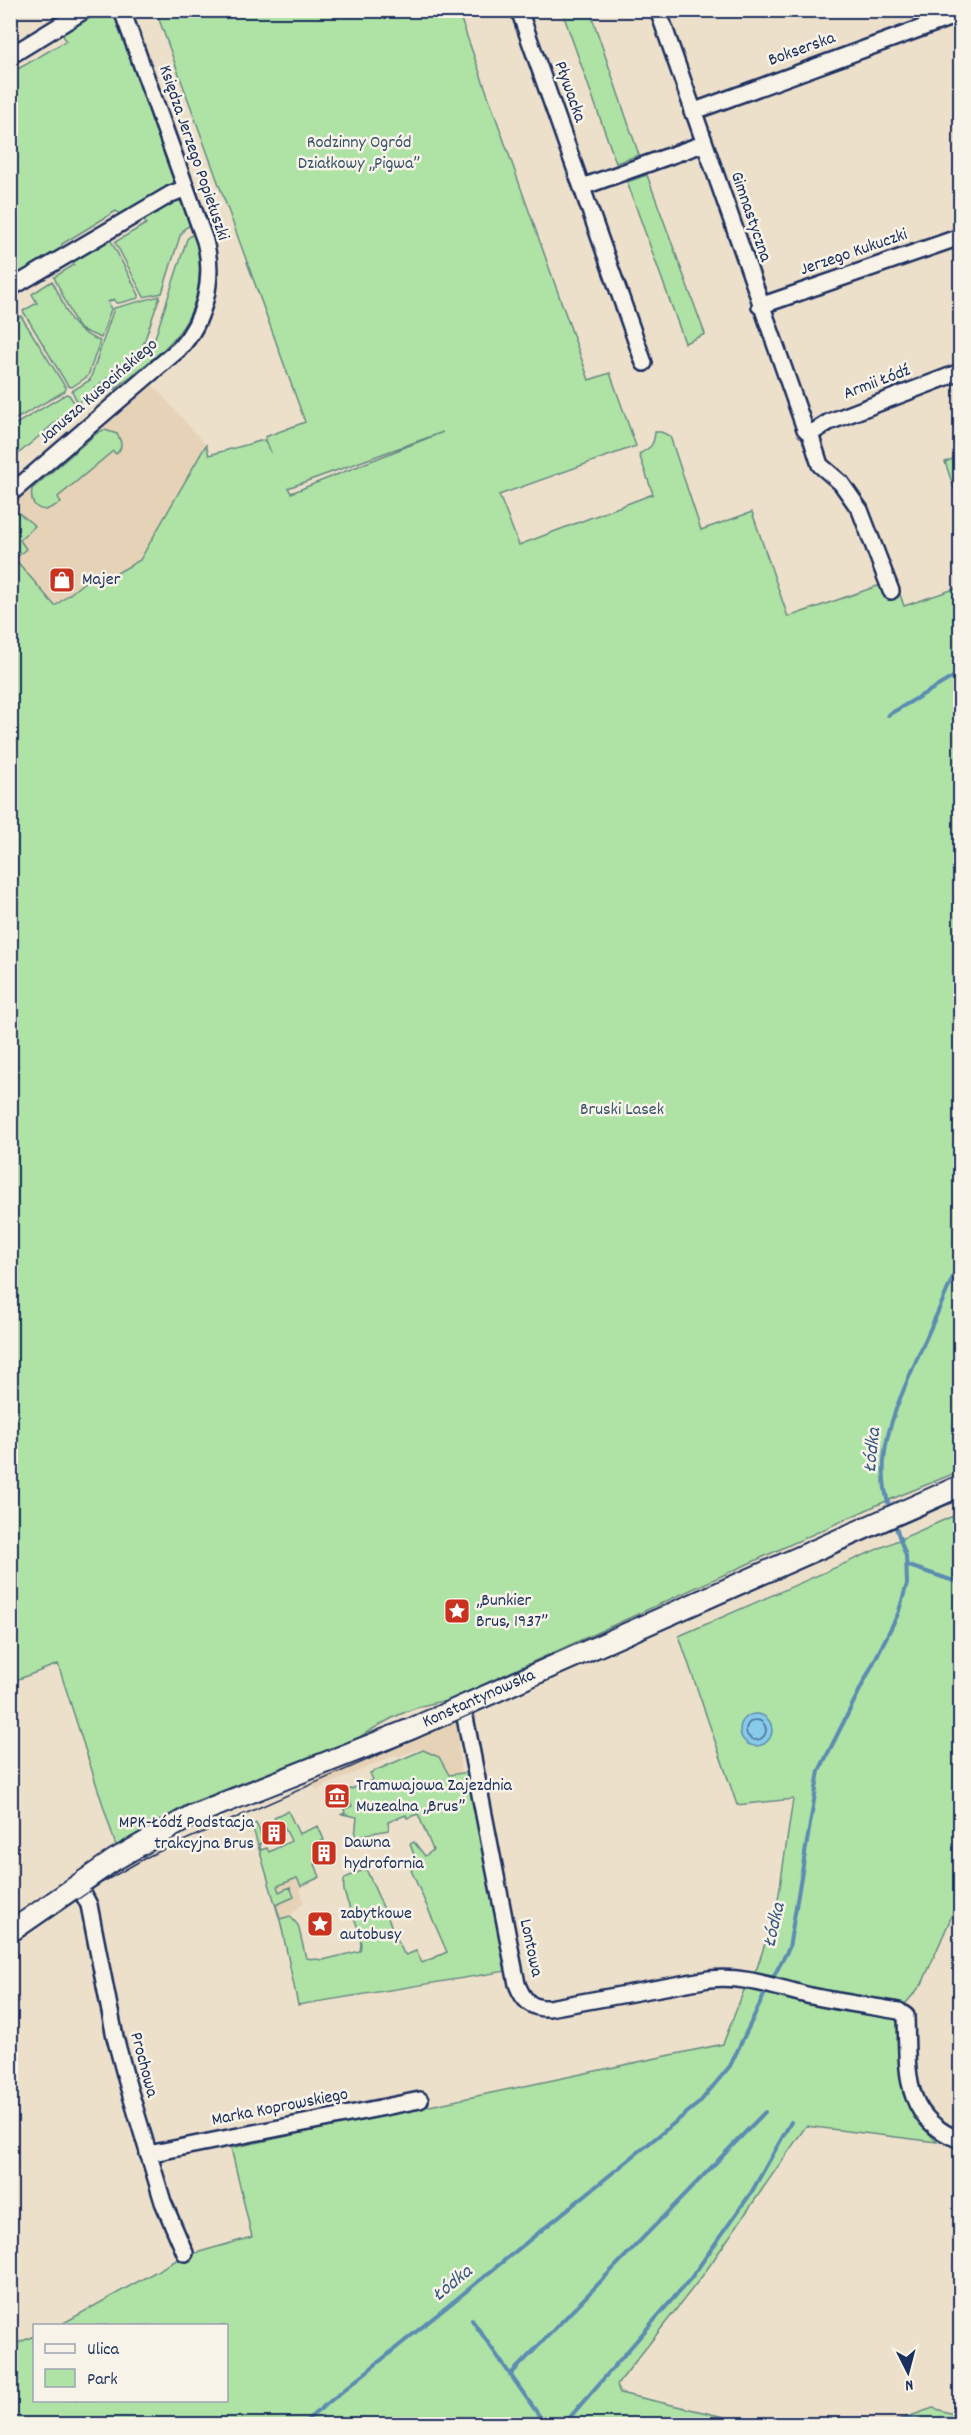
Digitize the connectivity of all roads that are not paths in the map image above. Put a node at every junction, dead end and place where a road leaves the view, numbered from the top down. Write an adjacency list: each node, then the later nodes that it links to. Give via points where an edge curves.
1 (85, 10): 6 (street)
2 (122, 10): 10 (street, Księdza Jerzego Popiełuszki)
3 (519, 10): 9 (street, Pływacka)
4 (658, 10): 7 (street, Gimnastyczna)
5 (960, 14): 7 (street, Bokserska)
6 (10, 56)
7 (692, 112): 8 (street, Gimnastyczna)
8 (703, 144): 9 (street); 13 (street, Gimnastyczna)
9 (582, 187): 15 (street, Pływacka)
10 (186, 188): 12 (street); 14 (street, Księdza Jerzego Popiełuszki, via 209,259)
11 (960, 237): 13 (street, Jerzego Kukuczki)
12 (16, 285)
13 (760, 306): 17 (street, Gimnastyczna)
14 (202, 310): 18 (street, Janusza Kusocińskiego, via 192,331 173,354)
15 (644, 363)
16 (960, 372): 17 (street, Armii Łódź, via 829,422)
17 (810, 434): 19 (street, Gimnastyczna, via 820,465 841,483 860,510)
18 (10, 494)
19 (891, 591)
20 (960, 1486): 21 (main road, Konstantynowska)
21 (463, 1707): 22 (main road, Konstantynowska, via 193,1815); 25 (street, Lontowa, via 518,1984 526,2001 538,2008 549,2008 709,1979 734,1978 899,2011 906,2016 906,2054 915,2100 937,2128)
22 (78, 1884): 23 (main road, Konstantynowska); 26 (street, Prochowa, via 89,1905 114,2037)
23 (10, 1932)
24 (420, 2100): 26 (street, Marka Koprowskiego)
25 (960, 2140)
26 (148, 2154): 27 (street, Prochowa)
27 (185, 2253)

